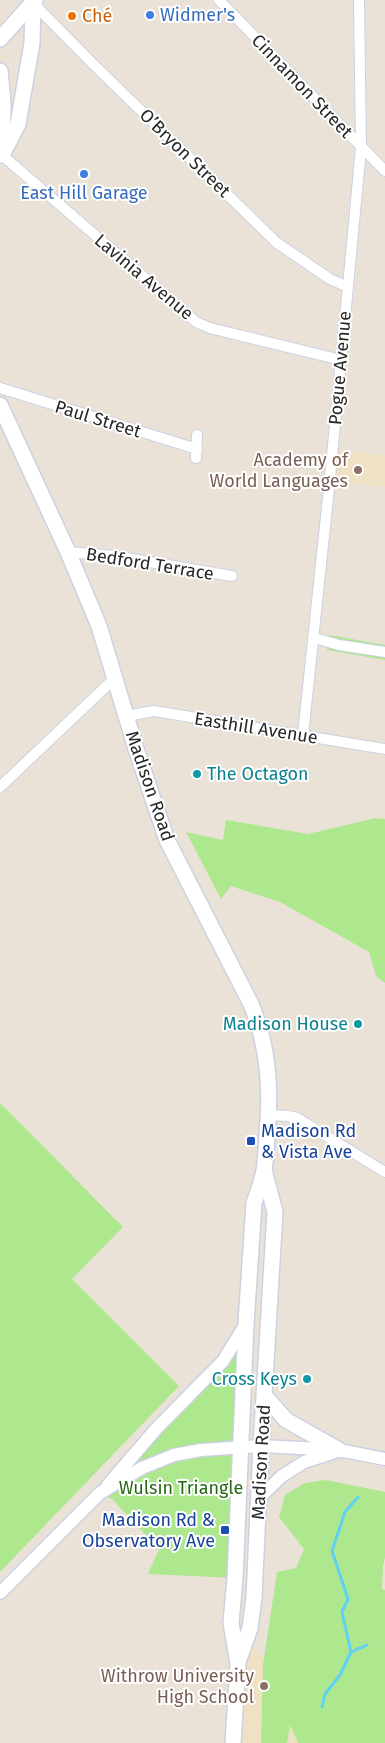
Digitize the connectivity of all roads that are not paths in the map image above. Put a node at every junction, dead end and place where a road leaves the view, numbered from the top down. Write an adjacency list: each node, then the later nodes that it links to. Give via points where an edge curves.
1 (219, 0): 6 (street, Cinnamon Street)
2 (359, 0): 6 (street, Pogue Avenue)
3 (34, 1): 4 (main road); 7 (main road, via 32,43 18,124); 9 (street, O’Bryon Street, via 277,243 330,279)
4 (0, 39)
5 (0, 72): 7 (main road, via 3,103)
6 (361, 148): 8 (street, Cinnamon Street); 9 (street, Pogue Avenue)
7 (1, 159): 10 (street, Lavinia Avenue, via 196,322)
8 (385, 171)
9 (348, 287): 10 (street, Pogue Avenue)
10 (340, 360): 17 (street, Pogue Avenue)
11 (0, 388): 14 (street, Paul Street, via 196,454)
12 (0, 404): 13 (main road, Madison Road)
13 (4, 429): 15 (main road, Madison Road)
14 (197, 435)
15 (68, 552): 16 (street, Bedford Terrace, via 114,556); 19 (main road, Madison Road, via 99,626)
16 (232, 576)
17 (314, 638): 18 (street); 21 (street, Pogue Avenue)
18 (385, 652)
19 (115, 678): 20 (main road, Madison Road); 23 (street)
20 (126, 716): 21 (street, Easthill Avenue, via 154,711); 24 (main road, Madison Road, via 166,840 258,1021 269,1071)
21 (304, 736): 22 (street, Easthill Avenue)
22 (385, 749)
23 (0, 787)
24 (269, 1115): 25 (main road, Madison Road); 26 (street, via 298,1118)
25 (264, 1170): 27 (main road, Madison Road, via 254,1203); 29 (main road, Madison Road, via 275,1212)
26 (385, 1172)
27 (248, 1286): 28 (main road, Madison Road); 30 (main road, via 257,1353 254,1436)
28 (246, 1324): 31 (main road, Madison Road); 34 (street, via 223,1361 156,1429)
29 (264, 1395): 30 (main road, Madison Road); 32 (main road, via 286,1420)
30 (261, 1446): 31 (street); 32 (street); 35 (main road, Madison Road)
31 (240, 1447): 34 (street, via 174,1455 142,1468); 37 (main road, Madison Road, via 231,1623)
32 (339, 1450): 33 (street); 35 (street, via 304,1462 282,1476)
33 (385, 1459)
34 (100, 1493): 36 (street)
35 (259, 1498): 37 (main road, Madison Road, via 253,1608)
36 (0, 1593)
37 (238, 1664): 38 (main road, Madison Road)
38 (233, 1743)

